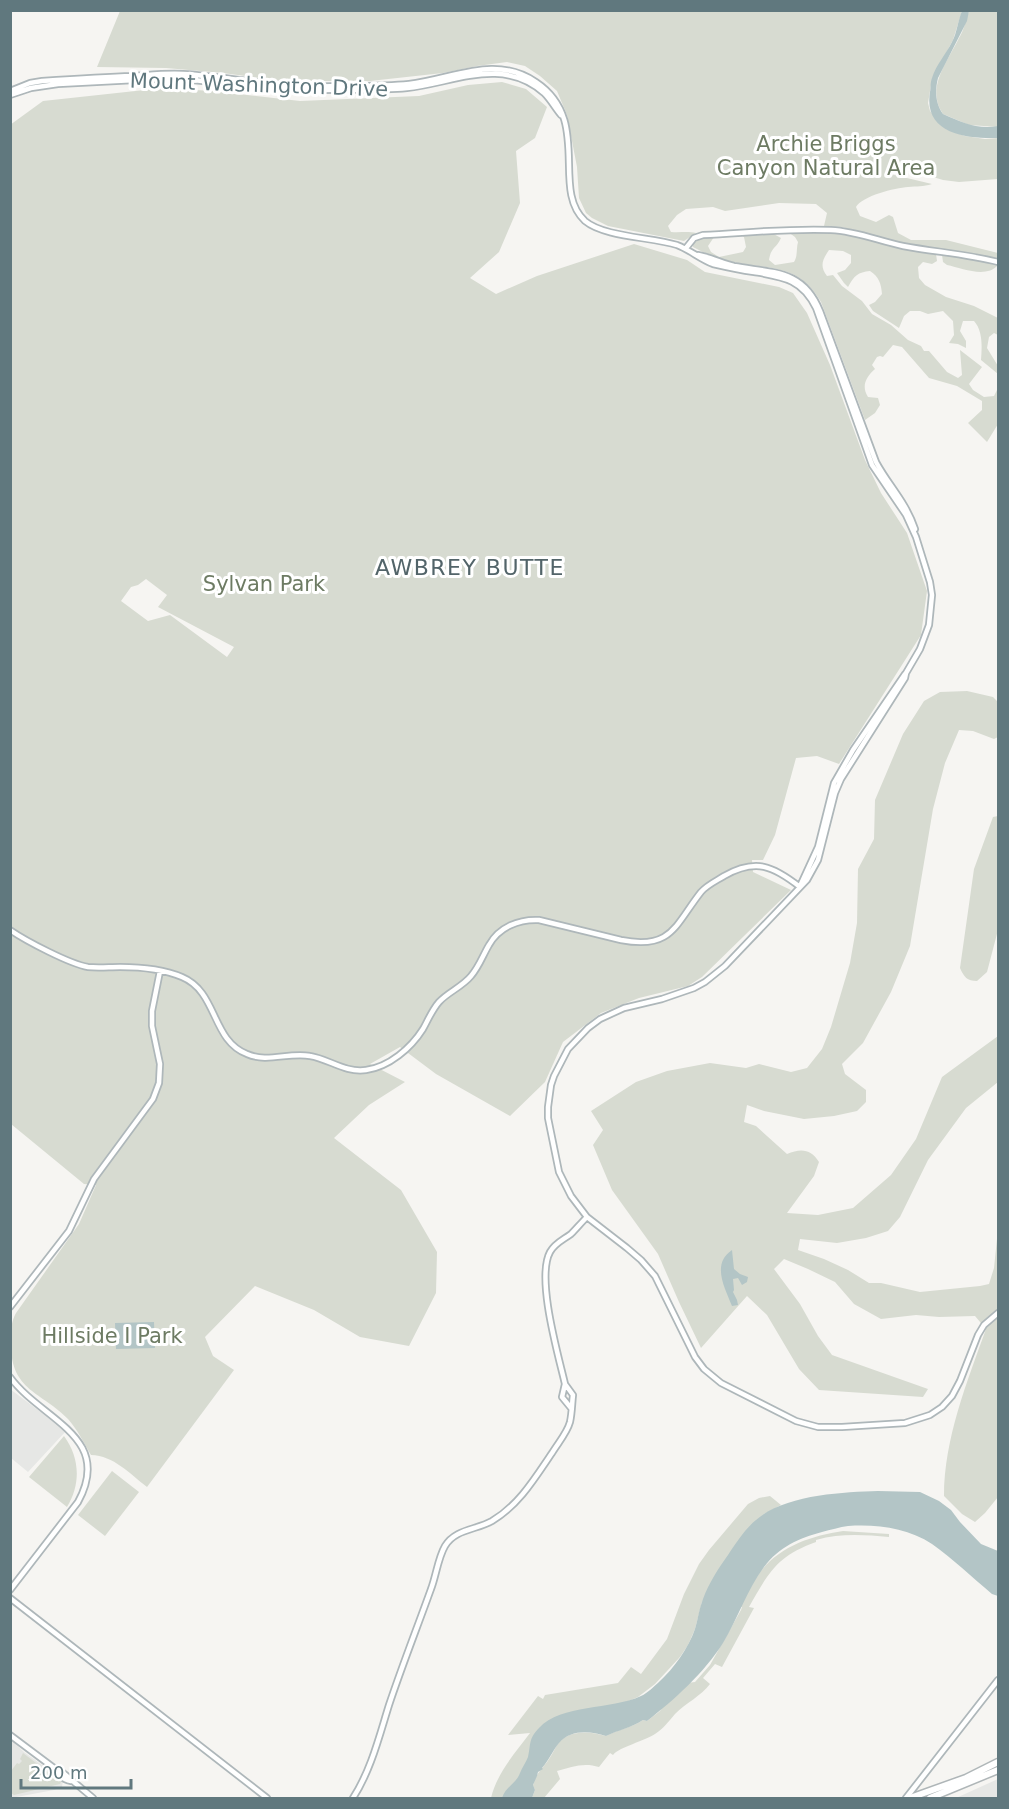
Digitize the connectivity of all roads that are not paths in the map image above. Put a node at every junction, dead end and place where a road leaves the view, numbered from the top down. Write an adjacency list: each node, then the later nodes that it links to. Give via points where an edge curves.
1 (10, 93): 2 (street, Mount Washington Drive, via 58,84 174,78 291,89 406,88 471,75 511,75 530,82 547,96 562,117 569,144 570,195 583,218 602,230)
2 (686, 248): 3 (street, via 694,238 703,235 831,230); 4 (street, Mount Washington Drive, via 726,264 789,276 810,292 876,462 909,512 930,582 931,611 923,643 841,779 818,860)
3 (999, 262)
4 (800, 887): 6 (street, via 766,866 741,868 706,888 674,929 650,942 621,940 539,920 511,925 492,939 471,976 438,1003 410,1046 384,1065 369,1070 348,1070 308,1056 268,1058 246,1054 224,1037 211,1006 198,988 182,977); 7 (street, Mount Washington Drive, via 705,982 684,993 613,1012 588,1028 568,1049 551,1085 548,1118 559,1172)
5 (10, 930): 6 (street, via 81,966)
6 (160, 971): 8 (street, via 152,1011 160,1064 153,1099 94,1179 69,1231)
7 (587, 1217): 9 (street, Mount Washington Drive, via 655,1276 704,1369 721,1383 787,1417 818,1427 914,1422 930,1416 948,1402 984,1324); 11 (street, via 556,1243 546,1265 548,1300)
8 (10, 1306)
9 (999, 1313)
10 (10, 1377): 13 (street, via 71,1432 84,1451 87,1477 78,1502)
11 (565, 1384): 12 (street, via 573,1393); 12 (street, via 562,1397)
12 (571, 1407): 22 (street, via 564,1434 521,1497 493,1520 456,1534 445,1545 374,1754)
13 (10, 1590)
14 (10, 1598): 21 (street)
15 (999, 1680): 23 (street)
16 (10, 1735): 20 (street)
17 (999, 1762): 19 (highway)
18 (999, 1770): 19 (highway)
19 (930, 1796): 23 (highway)
20 (93, 1798)
21 (267, 1798)
22 (353, 1798)
23 (908, 1798)

